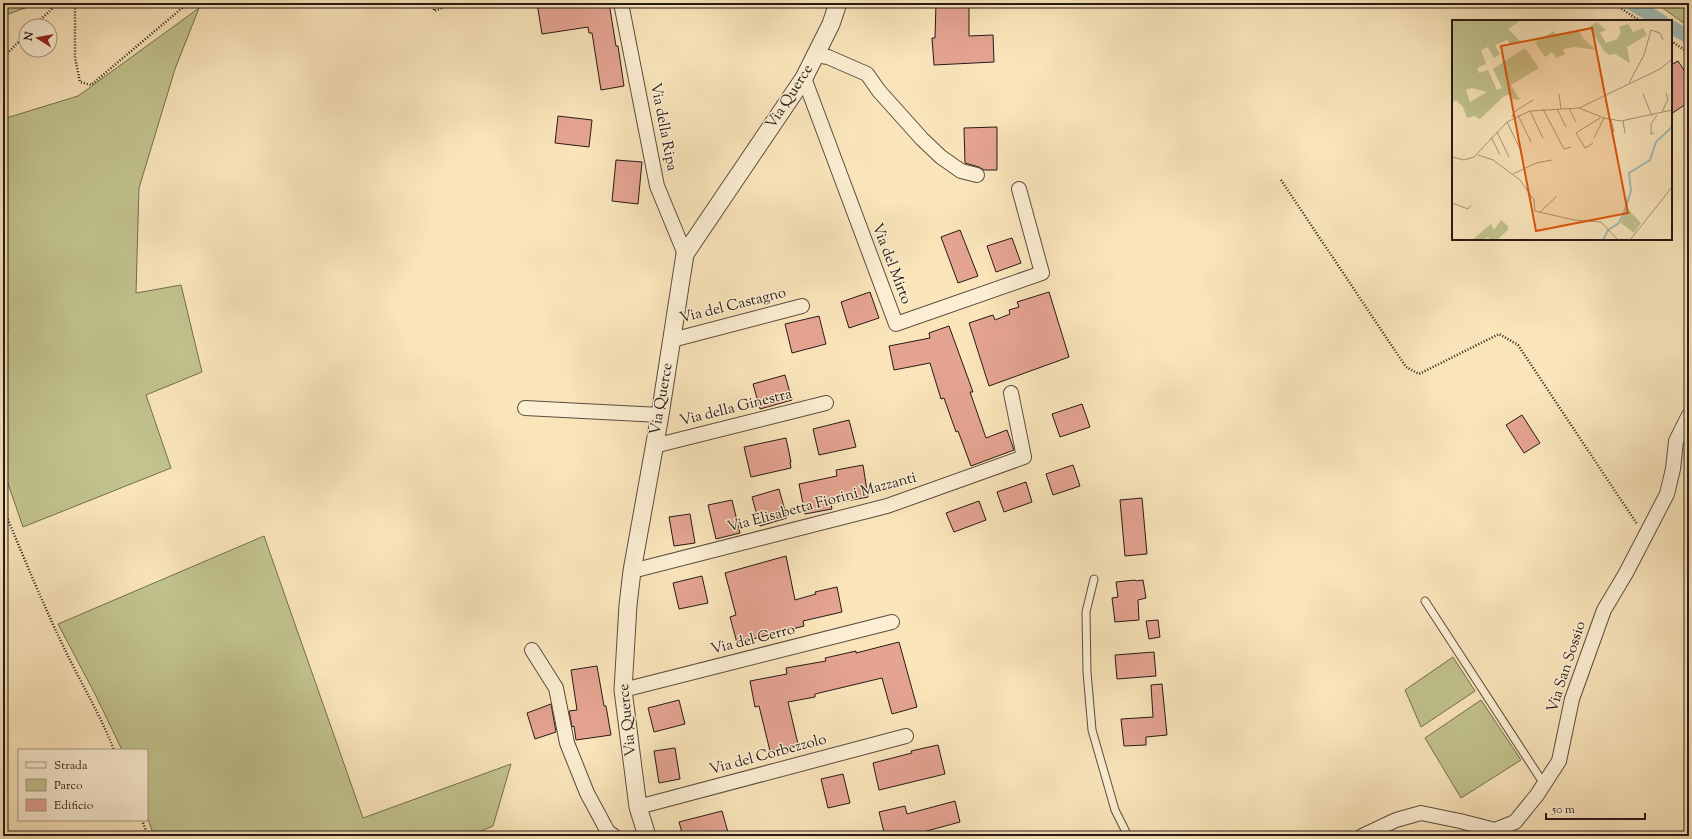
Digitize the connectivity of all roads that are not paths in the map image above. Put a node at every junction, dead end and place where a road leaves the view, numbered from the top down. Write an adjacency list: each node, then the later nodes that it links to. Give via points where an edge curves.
1 (621, 3): 7 (street, Via della Ripa, via 658,186)
2 (838, 3): 3 (street, Via Querce)
3 (816, 55): 4 (street, Via Querce); 5 (street, via 828,57 867,74 879,92 922,139 961,171)
4 (804, 78): 6 (street, Via del Mirto, via 896,324 1042,273); 7 (street, Via Querce)
5 (977, 175)
6 (1019, 189)
7 (685, 254): 9 (street, Via Querce)
8 (802, 306): 9 (street, Via del Castagno)
9 (672, 340): 13 (street, Via Querce)
10 (1011, 393): 16 (street, Via Elisabetta Fiorini Mazzanti, via 1024,457 887,506)
11 (826, 403): 15 (street, Via della Ginestra)
12 (525, 408): 13 (street)
13 (660, 415): 15 (street, Via Querce)
14 (1689, 415): 23 (street, Via San Sossio, via 1676,441 1667,494 1604,610 1572,699 1559,761)
15 (654, 446): 16 (street, Via Querce)
16 (632, 571): 21 (street, Via Querce)
17 (1094, 579): 27 (lane, via 1086,612 1087,672 1092,730 1115,810)
18 (1425, 601): 23 (lane)
19 (892, 622): 21 (street, Via del Cerro)
20 (532, 650): 25 (street, via 556,688 566,743 587,793 608,832)
21 (623, 690): 24 (street, Via Querce)
22 (906, 736): 24 (street, Via del Corbezzolo)
23 (1544, 785): 28 (street, Via San Sossio, via 1538,796 1515,822 1495,830 1422,813 1396,820)
24 (638, 807): 26 (street, Via Querce)
25 (614, 836)
26 (647, 836)
27 (1128, 836)
28 (1362, 836)

